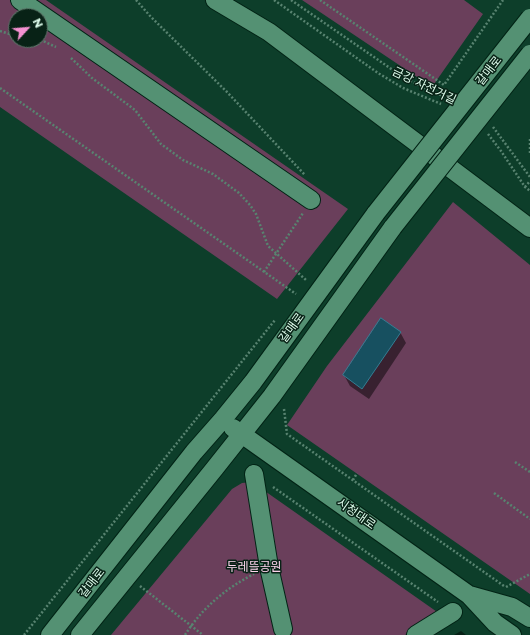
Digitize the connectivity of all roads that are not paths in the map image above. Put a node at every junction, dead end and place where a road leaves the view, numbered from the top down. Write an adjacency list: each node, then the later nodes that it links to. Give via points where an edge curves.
1 (20, 0): 5 (street)
2 (215, 0): 6 (street, via 269,32)
3 (530, 18): 7 (street, 갈매로, bridge, via 376,214)
4 (530, 54): 8 (street, 갈매로, bridge, via 393,227 272,396)
5 (311, 200)
6 (530, 228)
7 (223, 419): 8 (street, 시청대로); 14 (street, 갈매로, via 194,452)
8 (241, 435): 10 (street, 시청대로); 15 (street, 갈매로)
9 (254, 474): 13 (street, via 269,567)
10 (469, 595): 12 (street, 시청대로, via 512,607); 17 (street, 시청대로, via 495,623)
11 (452, 612): 16 (street)
12 (530, 618)
13 (283, 629)
14 (50, 635)
15 (80, 635)
16 (416, 635)
17 (512, 635)

